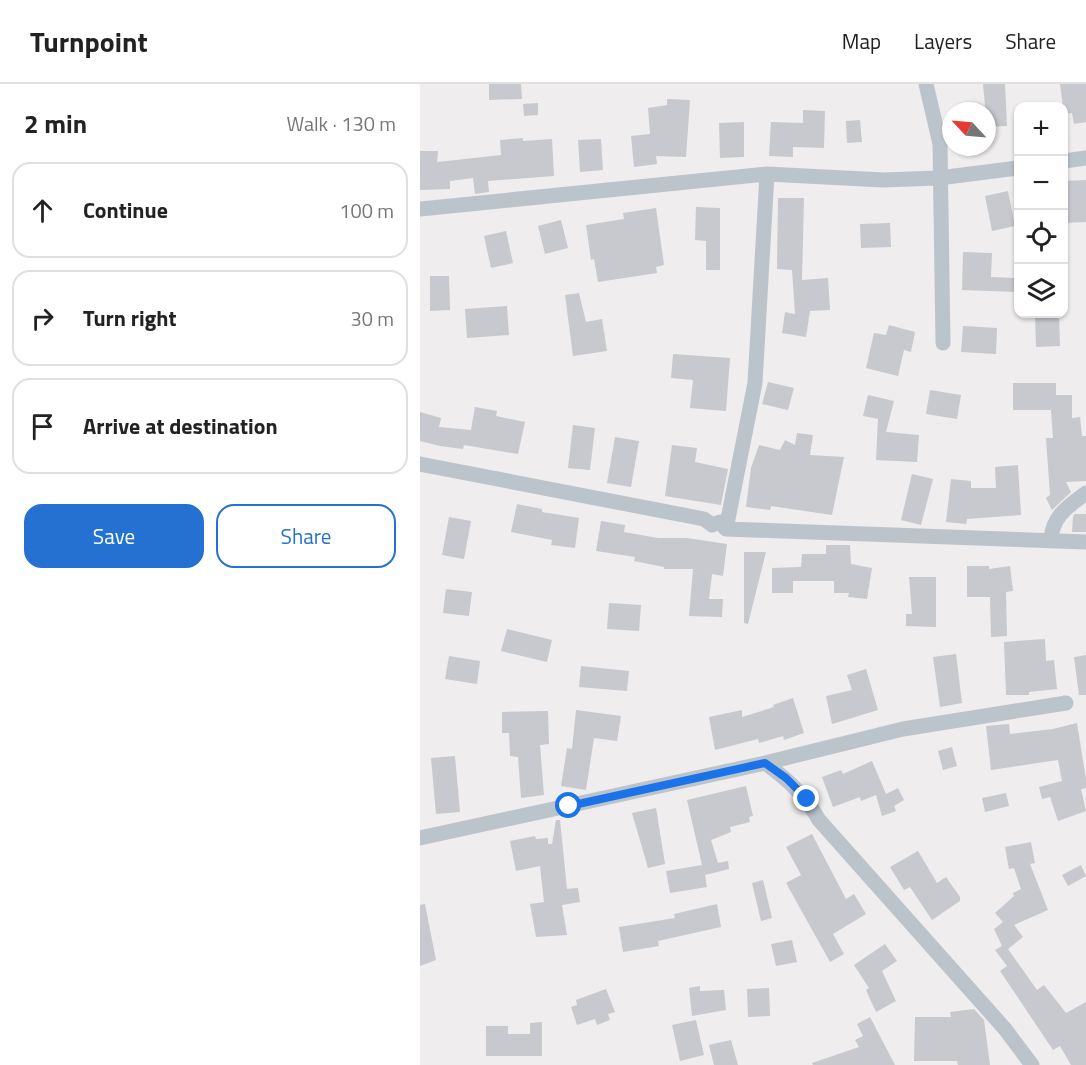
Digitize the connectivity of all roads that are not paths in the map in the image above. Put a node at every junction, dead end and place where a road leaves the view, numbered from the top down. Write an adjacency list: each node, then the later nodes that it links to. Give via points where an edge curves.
1 (926, 84): 6 (street, via 940,144)
2 (1086, 158): 3 (street)
3 (1068, 160)
4 (1014, 169): 6 (street)
5 (767, 174): 6 (street, via 883,180); 7 (street); 11 (street, via 755,383)
6 (939, 178): 8 (street)
7 (420, 209)
8 (943, 343)
9 (420, 464): 11 (street, via 704,519 712,525 720,522)
10 (1086, 493): 12 (street, via 1059,514 1052,526)
11 (726, 529): 12 (street)
12 (1051, 539): 13 (street)
13 (1086, 542)
14 (1066, 703): 15 (street, via 903,729)
15 (765, 763): 16 (street); 17 (street, via 807,799 819,820 1005,1029)
16 (420, 838)
17 (1032, 1065)

